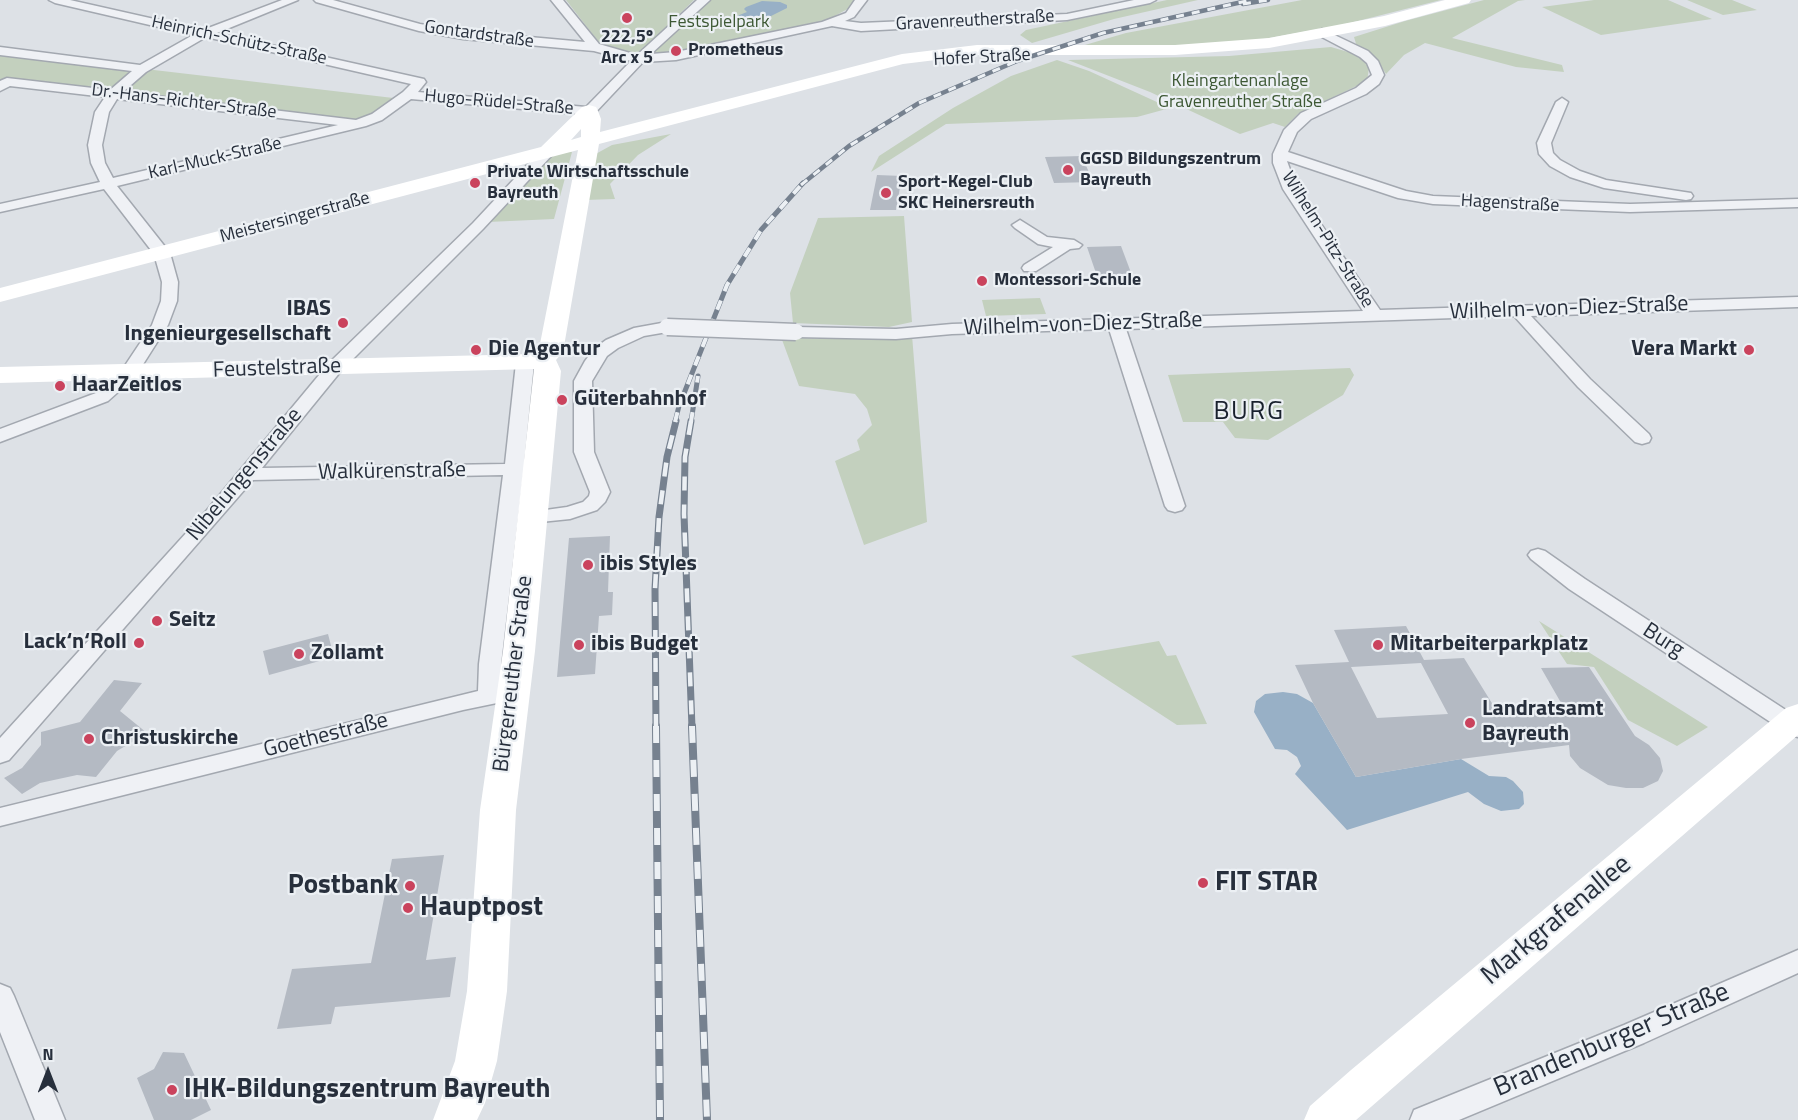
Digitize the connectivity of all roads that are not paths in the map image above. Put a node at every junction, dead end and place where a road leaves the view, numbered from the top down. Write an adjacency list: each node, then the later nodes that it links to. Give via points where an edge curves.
1 (55, 0): 11 (street, Heinrich-Schütz-Straße)
2 (292, 0): 11 (street)
3 (320, 0): 15 (street, Gontardstraße, via 463,35)
4 (557, 0): 15 (street)
5 (704, 0): 17 (street)
6 (861, 0): 10 (street, via 850,15)
7 (1150, 0): 10 (street, Gravenreutherstraße, via 1067,17 861,27)
8 (1462, 0): 9 (main road, Hofer Straße)
9 (1385, 21): 12 (main road, Hofer Straße); 13 (main road, Hofer Straße)
10 (834, 23): 17 (street, via 676,56)
11 (204, 34): 18 (street); 20 (street, Heinrich-Schütz-Straße, via 416,80)
12 (1327, 36): 13 (main road, Hofer Straße); 14 (main road, Hofer Straße); 25 (main road, Hofer Straße, via 1229,47 993,50 925,55 640,126)
13 (1354, 42): 14 (main road); 27 (street, Wilhelm-Pitz-Straße, via 1377,68 1375,81 1306,116 1291,129)
14 (1299, 44): 25 (main road, Hofer Straße, via 1227,52 992,55 926,61 617,138)
15 (596, 47): 17 (street, Gontardstraße)
16 (0, 51): 18 (street)
17 (639, 59): 25 (street)
18 (142, 69): 21 (street)
19 (3, 85): 21 (street, Dr.-Hans-Richter-Straße)
20 (419, 86): 22 (street, Karl-Muck-Straße)
21 (113, 94): 24 (street, Dr.-Hans-Richter-Straße); 28 (street, via 102,112 95,145)
22 (408, 95): 24 (street, Karl-Muck-Straße, via 377,117); 25 (street, Hugo-Rüdel-Straße)
23 (1562, 102): 30 (street, Hagenstraße, via 1544,149 1568,171 1619,187)
24 (361, 123): 28 (street, Karl-Muck-Straße)
25 (587, 130): 26 (main road, Meistersingerstraße); 40 (main road, Bürgerreuther Straße)
26 (548, 151): 34 (main road, Meistersingerstraße); 41 (street, Nibelungenstraße)
27 (1280, 154): 30 (street, Hagenstraße, via 1403,195 1433,200 1595,208); 38 (street, Wilhelm-Pitz-Straße, via 1282,172 1290,189)
28 (108, 184): 31 (street, Karl-Muck-Straße); 34 (street)
29 (1798, 203): 30 (street, Hagenstraße)
30 (1746, 204)
31 (0, 208)
32 (1020, 225): 33 (street)
33 (1038, 237): 33 (street, via 1029,240 1034,267 1071,245)
34 (162, 253): 35 (main road, Meistersingerstraße); 42 (street, via 170,282 169,301 160,324)
35 (0, 295)
36 (1798, 302): 37 (street, Wilhelm-von-Diez-Straße)
37 (1518, 311): 38 (street, Wilhelm-von-Diez-Straße); 45 (street, via 1584,383)
38 (1375, 316): 39 (street, Wilhelm-von-Diez-Straße)
39 (1116, 325): 48 (street); 49 (street, Wilhelm-von-Diez-Straße, bridge, via 896,334 667,327 640,332 601,352 583,381 584,452 600,492 598,498 590,506 570,513)
40 (540, 358): 41 (main road, Feustelstraße); 46 (main road, Bürgerreuther Straße, via 548,371)
41 (335, 367): 42 (main road, Feustelstraße); 47 (street, Nibelungenstraße)
42 (129, 373): 43 (main road, Feustelstraße); 44 (street, via 102,397)
43 (0, 375)
44 (0, 436)
45 (1642, 438)
46 (526, 469): 47 (street, Walkürenstraße); 49 (main road, Bürgerreuther Straße); 51 (street, Bürgerreuther Straße, via 490,664)
47 (247, 474): 53 (street, Nibelungenstraße)
48 (1175, 506)
49 (531, 516): 51 (main road, Bürgerreuther Straße, via 519,651)
50 (1538, 555): 52 (street, Burg)
51 (501, 694): 54 (street, Goethestraße); 58 (main road, Bürgerreuther Straße, via 487,991 476,1061)
52 (1795, 723): 59 (main road, Markgrafenallee)
53 (0, 754)
54 (0, 817)
55 (1798, 961): 60 (street, Brandenburger Straße)
56 (0, 996): 57 (street)
57 (50, 1120)
58 (454, 1120)
59 (1326, 1120)
60 (1425, 1120)

